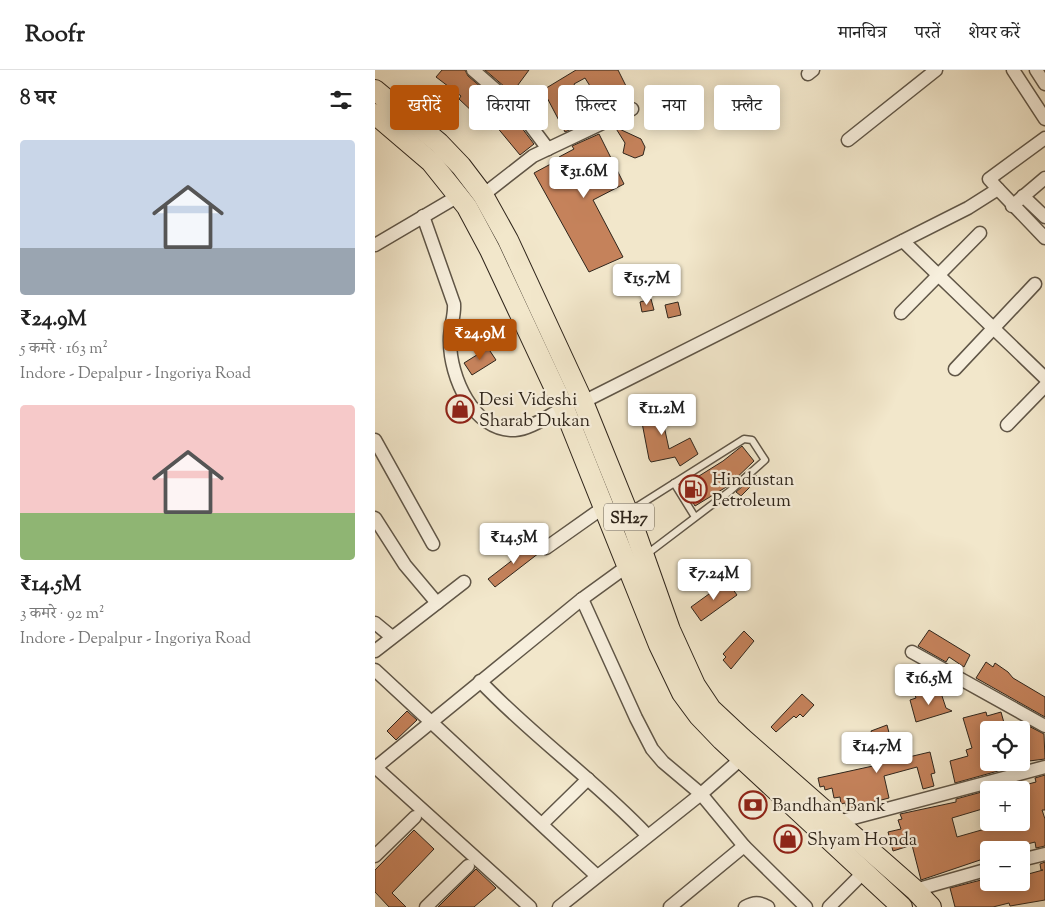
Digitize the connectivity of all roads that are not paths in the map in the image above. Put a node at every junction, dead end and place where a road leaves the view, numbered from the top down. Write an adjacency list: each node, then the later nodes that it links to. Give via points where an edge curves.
1 (473, 70): 12 (street, via 518,109)
2 (936, 70): 11 (street)
3 (1013, 70): 8 (street)
4 (1036, 70): 5 (street)
5 (1045, 84)
6 (375, 90): 16 (main road, SH27, via 439,143)
7 (375, 114): 15 (main road, SH27, via 431,162)
8 (1045, 119)
9 (588, 130): 12 (street)
10 (1045, 138): 14 (street, via 989,178)
11 (849, 140)
12 (548, 149): 16 (street, via 525,162)
13 (1045, 178): 17 (street)
14 (998, 189): 18 (street); 23 (street)
15 (460, 195): 19 (street); 32 (main road, SH27)
16 (483, 195): 32 (main road, SH27, via 508,240)
17 (1023, 196): 18 (street); 20 (street)
18 (1012, 206): 22 (street)
19 (423, 216): 24 (street); 32 (street, via 454,304 449,341 454,370 460,389 474,410 497,426 514,430)
20 (1045, 218)
21 (980, 233): 25 (street)
22 (1045, 238)
23 (903, 241): 25 (street); 32 (street)
24 (375, 245)
25 (939, 276): 27 (street); 28 (street)
26 (1035, 284): 28 (street)
27 (901, 312)
28 (994, 328): 29 (street); 30 (street)
29 (955, 369)
30 (1045, 378)
31 (1045, 386): 33 (street)
32 (573, 405): 36 (main road, SH27); 37 (main road, SH27)
33 (1007, 425)
34 (375, 440): 40 (street)
35 (674, 483): 37 (lane); 38 (lane); 38 (lane, via 744,439 753,440 765,460 761,466)
36 (605, 507): 41 (street); 42 (main road, SH27)
37 (627, 513): 42 (main road, SH27)
38 (695, 517): 42 (lane)
39 (375, 518): 45 (street, via 405,565)
40 (433, 544)
41 (546, 548)
42 (636, 560): 44 (street); 54 (main road, SH27, via 659,644 682,692 699,716); 60 (main road, SH27, via 695,685 711,709)
43 (464, 582): 45 (street)
44 (582, 599): 51 (street); 58 (street, via 652,749)
45 (437, 603): 47 (street)
46 (375, 623): 47 (street)
47 (392, 637): 48 (street)
48 (375, 651)
49 (912, 652): 53 (street)
50 (375, 670): 52 (street)
51 (480, 681): 52 (street); 57 (street, via 513,715)
52 (432, 722): 56 (street); 61 (street)
53 (1045, 726)
54 (742, 758): 58 (street); 68 (main road, SH27)
55 (1045, 767): 60 (street)
56 (375, 768): 73 (street)
57 (588, 779): 61 (street); 62 (street)
58 (701, 794): 62 (street); 63 (street)
59 (415, 817): 65 (street)
60 (839, 822): 71 (main road, SH27)
61 (542, 824): 70 (street)
62 (647, 835): 70 (street)
63 (744, 846): 75 (street); 78 (street)
64 (1045, 854): 66 (street)
65 (375, 856)
66 (1030, 858)
67 (468, 866): 72 (street)
68 (865, 871): 79 (street); 80 (main road, SH27)
69 (980, 872): 71 (street)
70 (597, 876): 74 (street)
71 (915, 890): 81 (main road, SH27)
72 (426, 907)
73 (529, 907)
74 (559, 907)
75 (670, 907)
76 (745, 907): 77 (street, via 760,903)
77 (768, 907)
78 (806, 907)
79 (829, 907)
80 (902, 907)
81 (931, 907)

